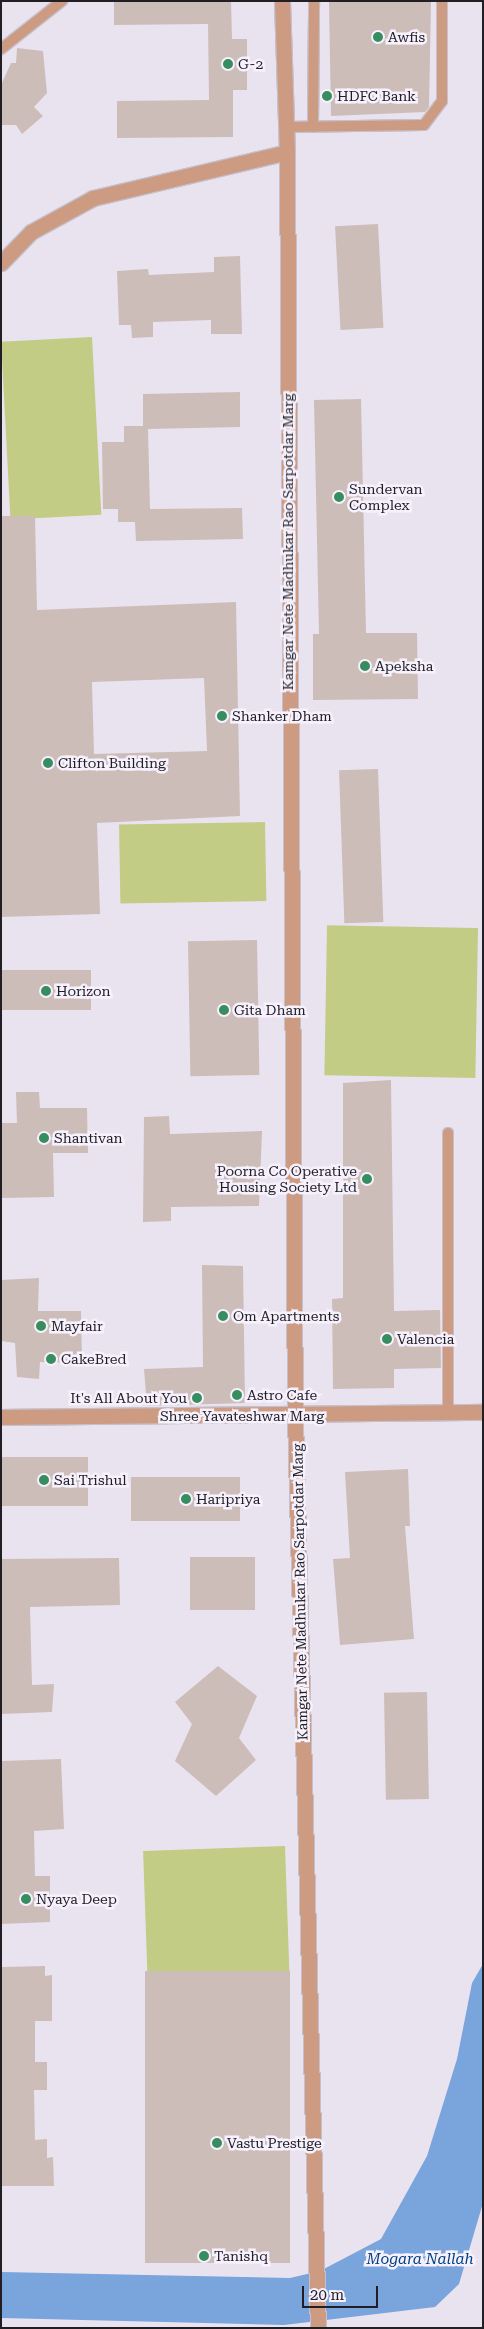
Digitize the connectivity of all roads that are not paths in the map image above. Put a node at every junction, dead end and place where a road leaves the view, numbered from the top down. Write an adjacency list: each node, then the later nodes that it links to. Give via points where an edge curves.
1 (62, 1): 5 (lane)
2 (282, 1): 7 (street, Kamgar Nete Madhukar Rao Sarpotdar Marg)
3 (314, 1): 6 (lane)
4 (442, 1): 6 (lane, via 442,101 433,118 424,125)
5 (1, 49)
6 (313, 126): 7 (lane)
7 (286, 127): 8 (street, Kamgar Nete Madhukar Rao Sarpotdar Marg)
8 (286, 152): 9 (street, via 92,198 31,232); 13 (street, Kamgar Nete Madhukar Rao Sarpotdar Marg)
9 (1, 263)
10 (448, 1133): 12 (lane)
11 (483, 1412): 12 (street, Shree Yavateshwar Marg)
12 (448, 1414): 13 (street, Shree Yavateshwar Marg)
13 (295, 1416): 14 (street, Shree Yavateshwar Marg); 15 (street, Kamgar Nete Madhukar Rao Sarpotdar Marg)
14 (1, 1417)
15 (318, 2328)

